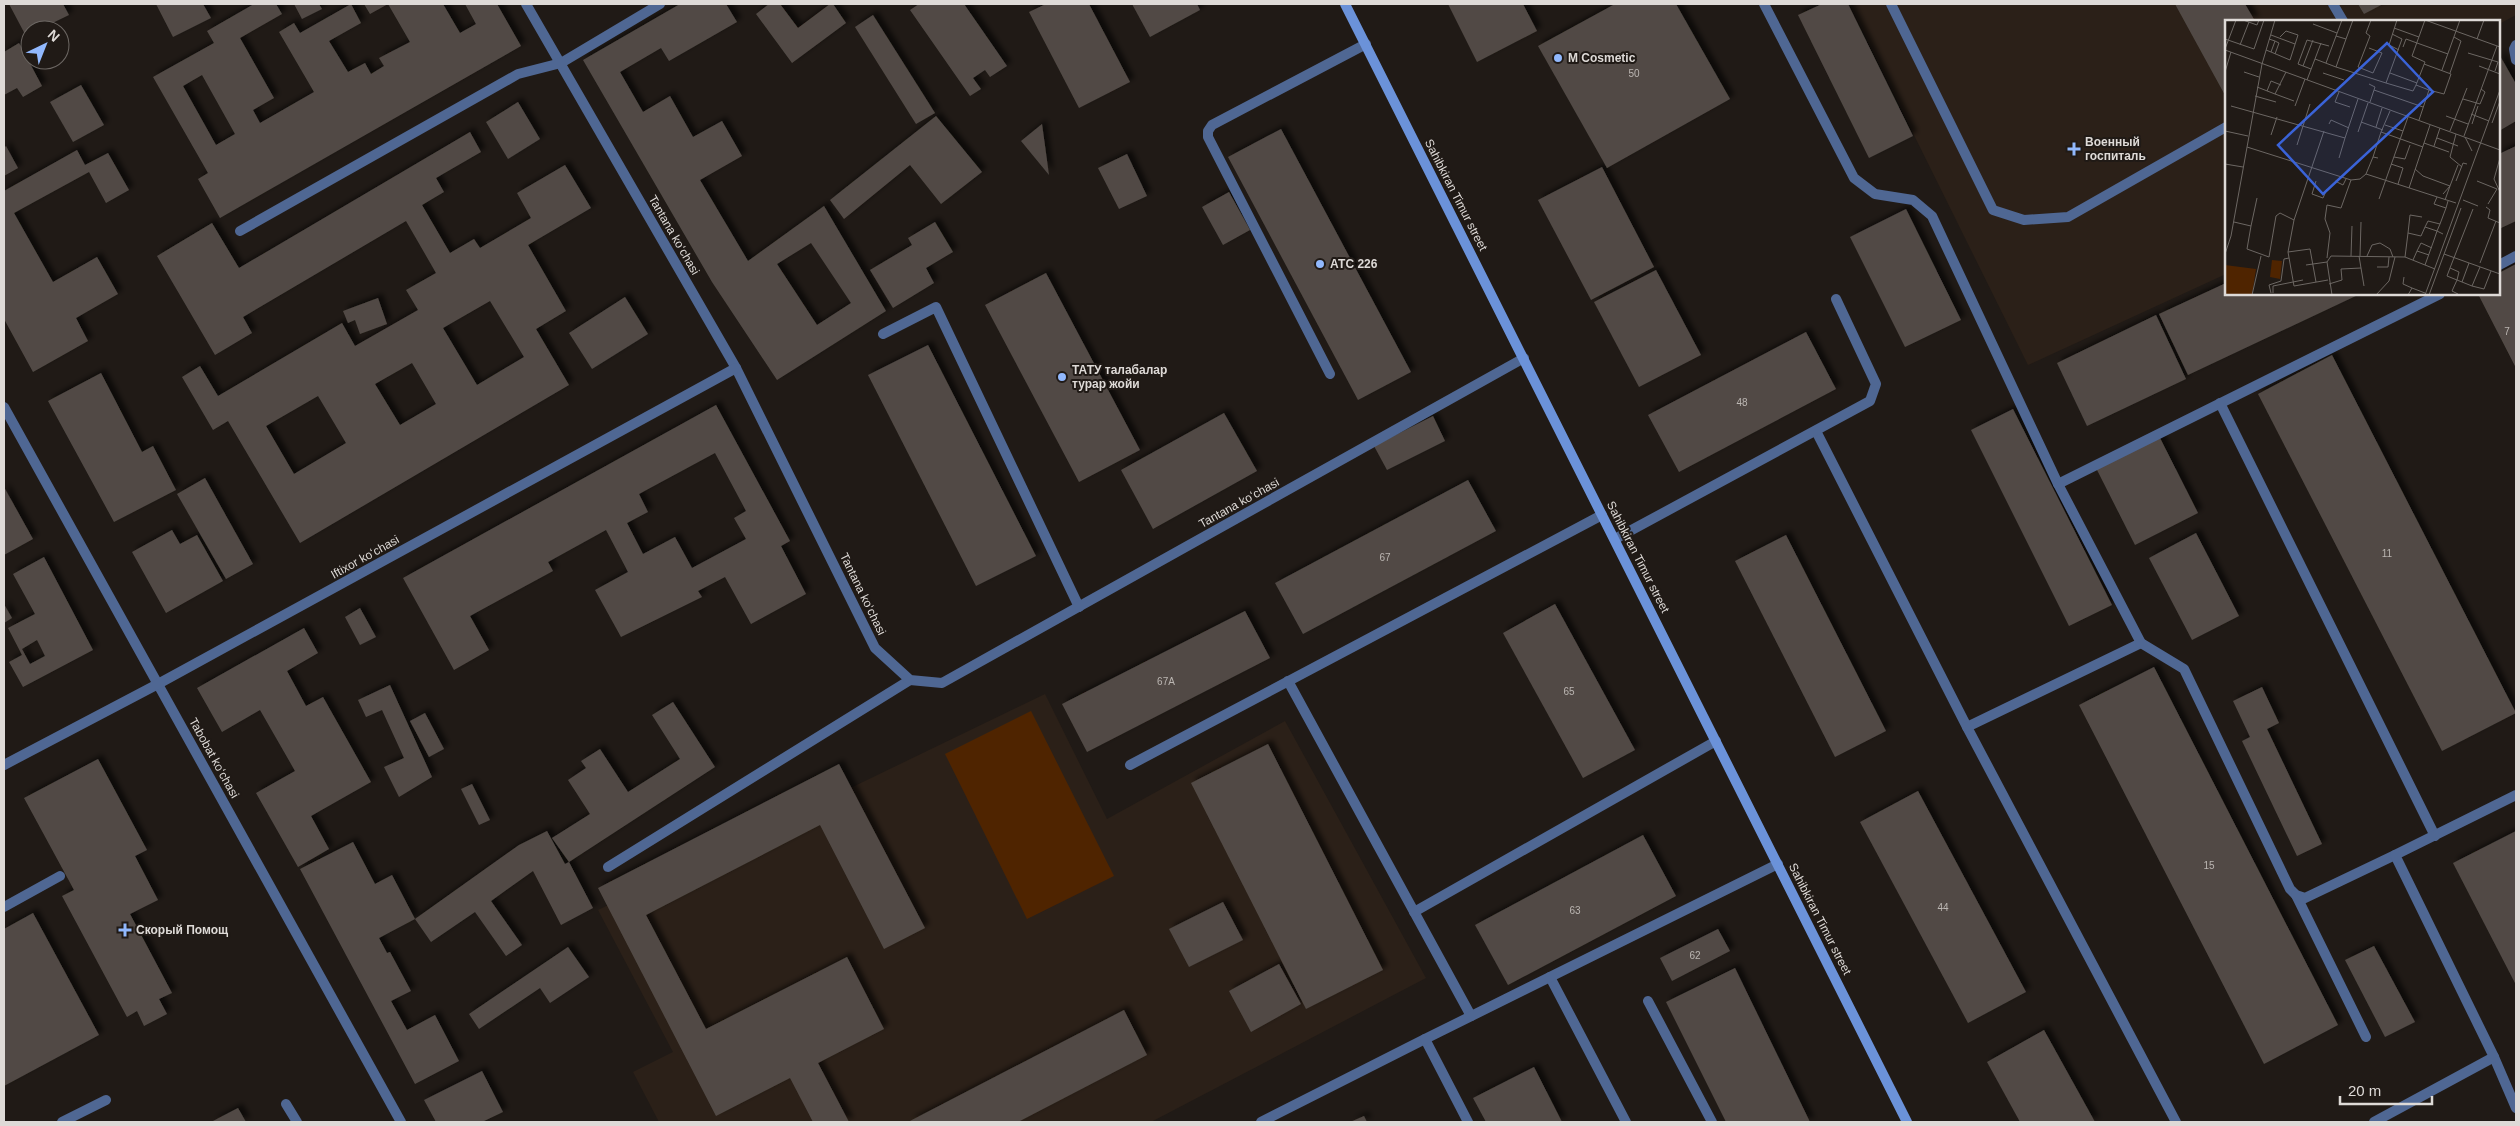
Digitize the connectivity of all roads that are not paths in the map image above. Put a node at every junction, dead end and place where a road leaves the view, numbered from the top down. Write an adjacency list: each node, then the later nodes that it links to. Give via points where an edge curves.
1 (526, 4): 11 (street, Tantana koʻchasi)
2 (660, 4): 11 (street)
3 (1345, 4): 8 (main road, Sahibkiran Timur street)
4 (1764, 4): 25 (street, via 1854,178 1875,194 1913,200 1932,216)
5 (1891, 4): 12 (street, via 1993,210 2024,220 2068,217)
6 (2333, 4): 7 (street)
7 (2342, 20)
8 (1366, 44): 19 (main road, Sahibkiran Timur street); 21 (street, via 1212,125 1208,131 1208,137)
9 (2516, 45): 10 (street)
10 (2516, 60)
11 (560, 63): 13 (street, via 518,74); 20 (street, Tantana koʻchasi)
12 (2225, 128)
13 (240, 231)
14 (2516, 256): 15 (street)
15 (2500, 264)
16 (2438, 295): 22 (street)
17 (1836, 299): 24 (street, via 1876,384 1870,401)
18 (883, 334): 28 (street, via 936,307)
19 (1524, 358): 26 (main road, Sahibkiran Timur street); 28 (street, Tantana koʻchasi)
20 (736, 368): 30 (street, Tantana koʻchasi, via 875,648); 32 (street, Iftixor koʻchasi)
21 (1330, 374)
22 (2220, 403): 25 (street); 38 (street)
23 (4, 407): 32 (street, Tabobat koʻchasi)
24 (1816, 431): 27 (street); 33 (street)
25 (2058, 484): 29 (street)
26 (1602, 515): 27 (main road, Sahibkiran Timur street); 31 (street)
27 (1614, 539): 34 (main road, Sahibkiran Timur street)
28 (1079, 607): 30 (street, Tantana koʻchasi, via 942,683)
29 (2141, 643): 33 (street); 44 (street, via 2184,669 2290,889)
30 (910, 680): 41 (street)
31 (1288, 681): 36 (street); 46 (street)
32 (158, 684): 35 (street, Iftixor koʻchasi); 58 (street, Tabobat koʻchasi)
33 (1967, 726): 64 (street)
34 (1716, 740): 40 (main road, Sahibkiran Timur street); 46 (street)
35 (4, 765)
36 (1130, 765)
37 (2516, 795): 38 (street)
38 (2435, 836): 39 (street)
39 (2396, 855): 44 (street, via 2305,898); 52 (street)
40 (1778, 864): 47 (street); 63 (main road, Sahibkiran Timur street)
41 (608, 866)
42 (60, 876): 45 (street)
43 (4, 894): 45 (street)
44 (2296, 895): 50 (street)
45 (6, 905)
46 (1414, 912): 49 (street)
47 (1550, 977): 49 (street); 61 (street)
48 (1648, 1001): 62 (street)
49 (1471, 1016): 51 (street)
50 (2366, 1037)
51 (1425, 1039): 59 (street); 60 (street)
52 (2494, 1056): 55 (street); 65 (street)
53 (106, 1100): 56 (street)
54 (286, 1104): 57 (street)
55 (2516, 1108)
56 (62, 1122)
57 (297, 1122)
58 (401, 1122)
59 (1261, 1122)
60 (1468, 1122)
61 (1626, 1122)
62 (1712, 1122)
63 (1907, 1122)
64 (2176, 1122)
65 (2374, 1122)

